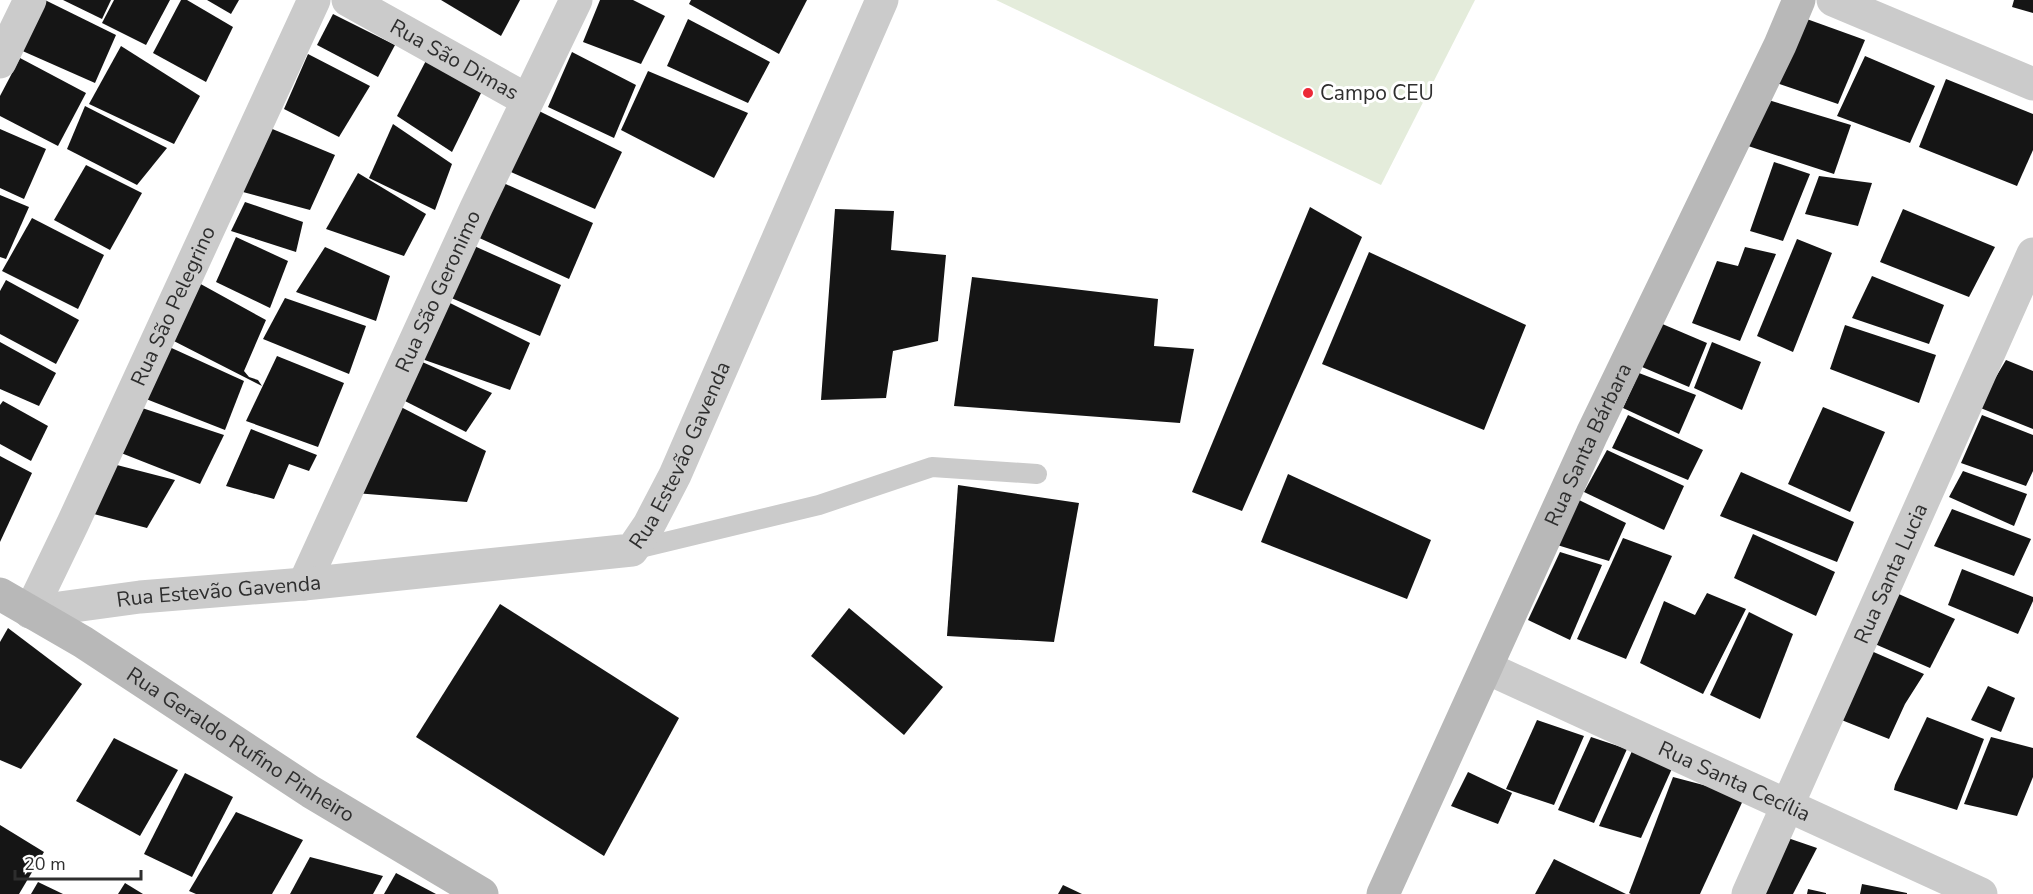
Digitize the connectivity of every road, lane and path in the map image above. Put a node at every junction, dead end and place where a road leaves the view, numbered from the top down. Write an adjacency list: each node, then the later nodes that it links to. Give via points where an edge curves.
1 (30, 0): 8 (street)
2 (314, 0): 16 (street, Rua São Pelegrino)
3 (348, 0): 10 (street, Rua São Dimas)
4 (576, 0): 10 (street, Rua São Geronimo)
5 (882, 0): 13 (street, Rua Estevão Gavenda, via 675,475)
6 (1799, 0): 17 (street, Rua Santa Bárbara)
7 (1833, 0): 9 (street)
8 (0, 62)
9 (2033, 84)
10 (527, 100): 14 (street, Rua São Geronimo)
11 (2033, 254): 18 (street, Rua Santa Lucia)
12 (1037, 474): 13 (lane, via 932,467 819,505)
13 (632, 550): 14 (street, Rua Estevão Gavenda)
14 (304, 584): 16 (street, Rua Estevão Gavenda, via 140,597)
15 (0, 594): 16 (street, Rua Geraldo Rufino Pinheiro)
16 (30, 612): 19 (street, Rua Geraldo Rufino Pinheiro, via 83,642 311,792)
17 (1487, 668): 18 (street, Rua Santa Cecília); 20 (street, Rua Santa Bárbara)
18 (1788, 806): 21 (street, Rua Santa Lucia); 22 (street, Rua Santa Cecília)
19 (482, 894)
20 (1383, 894)
21 (1748, 894)
22 (1981, 894)

